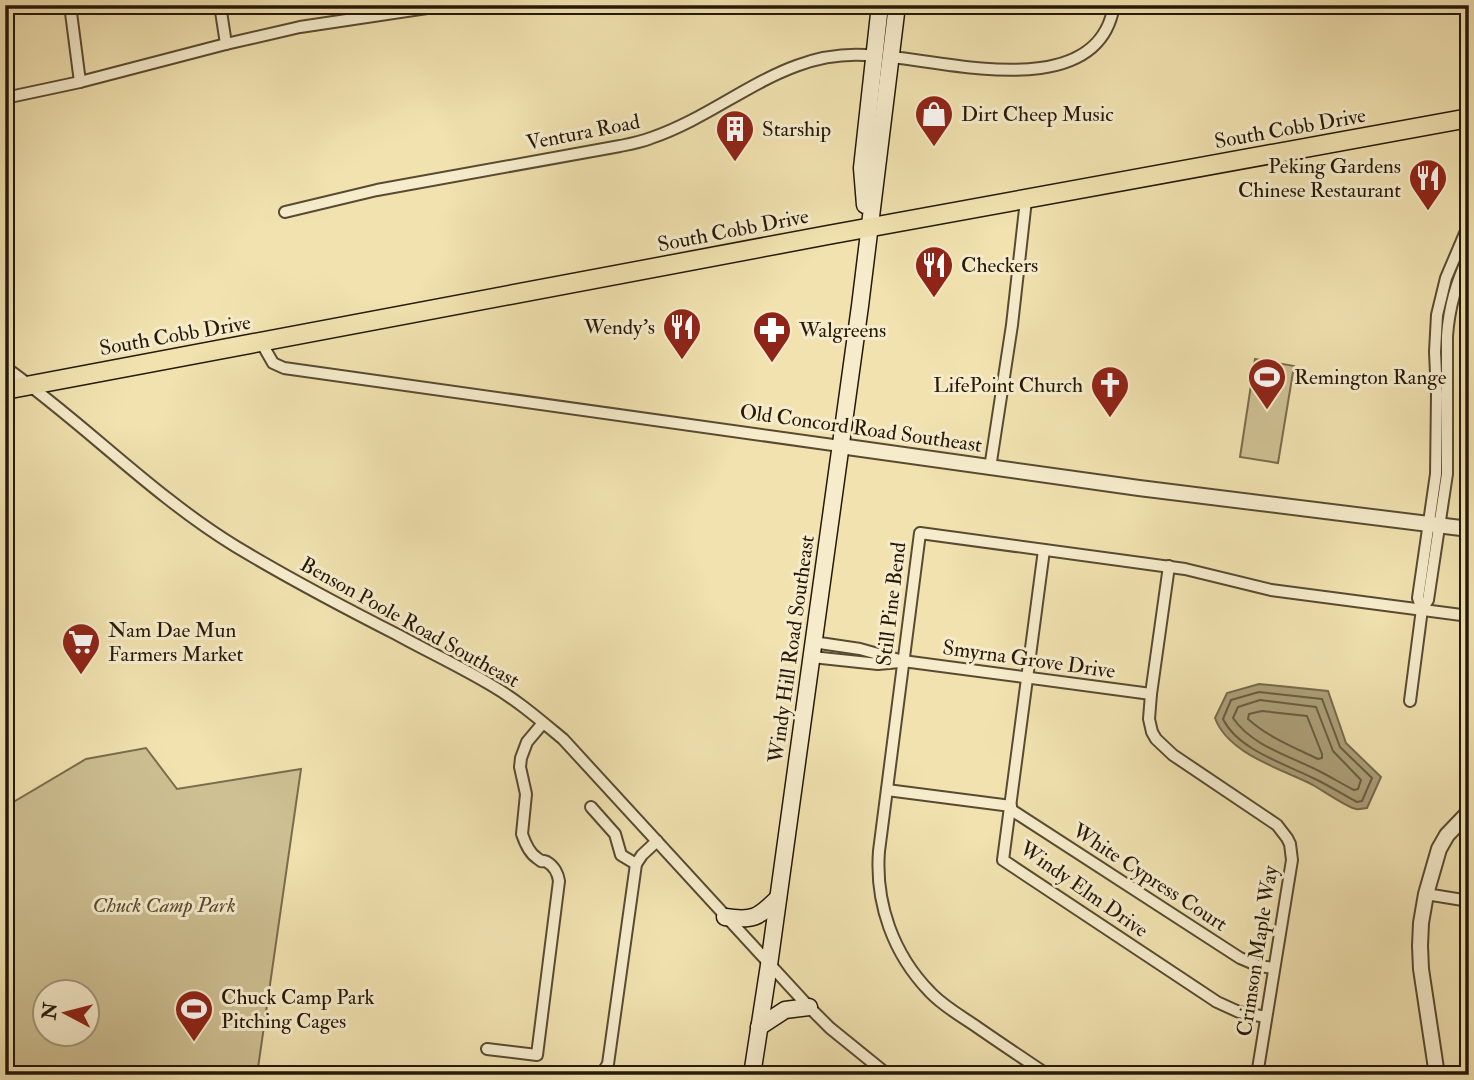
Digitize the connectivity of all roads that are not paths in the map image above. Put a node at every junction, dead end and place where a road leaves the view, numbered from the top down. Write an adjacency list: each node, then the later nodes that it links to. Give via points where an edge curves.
1 (70, 5): 10 (street)
2 (220, 5): 8 (street)
3 (447, 5): 8 (street, via 300,27)
4 (880, 5): 9 (main road, Windy Hill Road Southeast)
5 (897, 5): 9 (main road, Windy Hill Road Southeast)
6 (904, 5): 9 (street, Windy Hill Road Southeast)
7 (1114, 5): 9 (street, Ventura Road, via 1099,41 1079,58 1049,66 994,70)
8 (226, 44): 10 (street)
9 (887, 51): 14 (street, Ventura Road, via 842,54 799,64 651,138); 16 (main road, Windy Hill Road Southeast, via 862,168)
10 (80, 82): 11 (street)
11 (5, 98)
12 (1469, 118): 13 (main road, South Cobb Drive)
13 (1026, 200): 16 (main road, South Cobb Drive); 23 (street)
14 (285, 212)
15 (1469, 224): 24 (street, via 1446,278 1437,315)
16 (869, 228): 18 (main road, South Cobb Drive); 22 (main road, Windy Hill Road Southeast)
17 (1469, 256): 24 (street, via 1448,324 1448,466)
18 (261, 342): 20 (main road, South Cobb Drive); 22 (street, Old Concord Road Southeast, via 273,363 284,368)
19 (5, 367): 20 (street)
20 (30, 385): 21 (main road, South Cobb Drive); 35 (street, Benson Poole Road Southeast, via 165,498 233,545 492,685)
21 (5, 390)
22 (840, 446): 23 (street, Old Concord Road Southeast); 30 (main road, Windy Hill Road Southeast)
23 (990, 468): 24 (street, Old Concord Road Southeast)
24 (1434, 525): 25 (street, Old Concord Road Southeast); 28 (street, via 1428,600)
25 (1469, 530)
26 (1044, 550): 27 (street, Still Pine Bend); 31 (street, Still Pine Bend, via 920,533); 32 (street, Windy Elm Drive)
27 (1169, 566): 28 (street, Still Pine Bend, via 1271,590); 33 (street, Crimson Maple Way)
28 (1422, 609): 29 (street, Still Pine Bend); 34 (street)
29 (1469, 616)
30 (813, 649): 31 (street, Smyrna Grove Drive, via 878,664); 43 (main road, Windy Hill Road Southeast)
31 (903, 661): 32 (street, Smyrna Grove Drive); 36 (street, Still Pine Bend)
32 (1027, 678): 33 (street, Smyrna Grove Drive); 38 (street, Windy Elm Drive)
33 (1151, 694): 47 (street, Crimson Maple Way, via 1150,726 1156,739 1272,821 1287,838 1292,860)
34 (1410, 701)
35 (543, 723): 40 (street, Benson Poole Road Southeast); 51 (street, via 527,742 520,762 526,794 524,838 535,857 552,866 559,881 537,1055)
36 (887, 790): 38 (street); 55 (street, Still Pine Bend, via 878,871 888,926 902,956 937,999)
37 (592, 807): 41 (street, via 615,834 621,855)
38 (1010, 807): 47 (street, White Cypress Court, via 1240,958); 49 (street, Windy Elm Drive, via 1003,860 1217,1002)
39 (1469, 812): 42 (street, via 1438,849)
40 (657, 841): 41 (street); 45 (street, Benson Poole Road Southeast)
41 (636, 864): 52 (street, via 608,1064)
42 (1426, 894): 44 (street); 57 (street, via 1421,969)
43 (778, 898): 45 (main road, via 755,918); 46 (main road, Windy Hill Road Southeast)
44 (1469, 901)
45 (725, 917): 46 (street, Benson Poole Road Southeast)
46 (769, 965): 48 (street, Benson Poole Road Southeast); 50 (main road, Windy Hill Road Southeast)
47 (1274, 968): 49 (street, Crimson Maple Way)
48 (809, 1007): 50 (main road, via 785,1010); 54 (street, Benson Poole Road Southeast)
49 (1266, 1017): 56 (street, Crimson Maple Way)
50 (760, 1027): 53 (main road, Windy Hill Road Southeast)
51 (487, 1049)
52 (601, 1075)
53 (751, 1075)
54 (888, 1075)
55 (1048, 1075)
56 (1257, 1075)
57 (1437, 1075)

